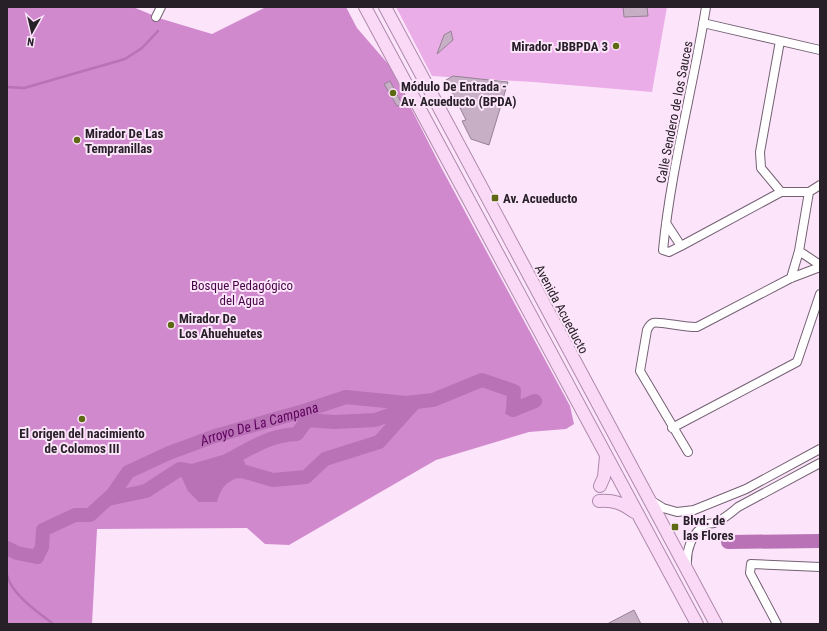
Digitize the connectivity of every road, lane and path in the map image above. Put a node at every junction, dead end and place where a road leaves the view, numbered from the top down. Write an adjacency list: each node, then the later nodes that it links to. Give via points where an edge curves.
1 (161, 7): 5 (street)
2 (365, 7): 10 (main road)
3 (384, 7): 9 (main road, Avenida Acueducto)
4 (706, 7): 6 (street, Calle Sendero de los Sauces)
5 (156, 17)
6 (703, 23): 7 (street); 14 (street, Calle Sendero de los Sauces)
7 (780, 41): 8 (street); 12 (street, via 760,152 761,168)
8 (820, 50)
9 (456, 140): 10 (main road); 28 (main road, Avenida Acueducto)
10 (440, 148): 23 (main road)
11 (820, 185): 13 (street)
12 (781, 192): 13 (street, Calle Sendero de los Sauces); 15 (street, Calle Sendero de los Sauces)
13 (809, 192): 16 (street)
14 (666, 223): 15 (street); 15 (street, Calle Sendero de los Sauces, via 663,250 669,252)
15 (681, 246)
16 (800, 251): 17 (street); 18 (street)
17 (820, 266): 18 (street)
18 (791, 278): 20 (street, via 697,327 688,328 657,322 650,326 647,330 640,371)
19 (820, 294): 20 (street, via 797,362)
20 (672, 428): 22 (street)
21 (820, 449): 25 (street)
22 (688, 452)
23 (606, 456): 27 (main road, via 604,477); 30 (main road)
24 (820, 463): 26 (street)
25 (778, 472): 26 (street); 28 (street, via 746,489 684,513 670,511)
26 (783, 483): 32 (street, via 711,518 694,536 689,546 686,557)
27 (600, 486)
28 (648, 499): 32 (main road, Avenida Acueducto)
29 (599, 501): 30 (main road, via 614,500 623,503)
30 (638, 515): 33 (main road)
31 (820, 567): 35 (street, via 751,564 750,573)
32 (687, 571): 34 (main road, Avenida Acueducto)
33 (697, 624)
34 (716, 624)
35 (778, 624)

